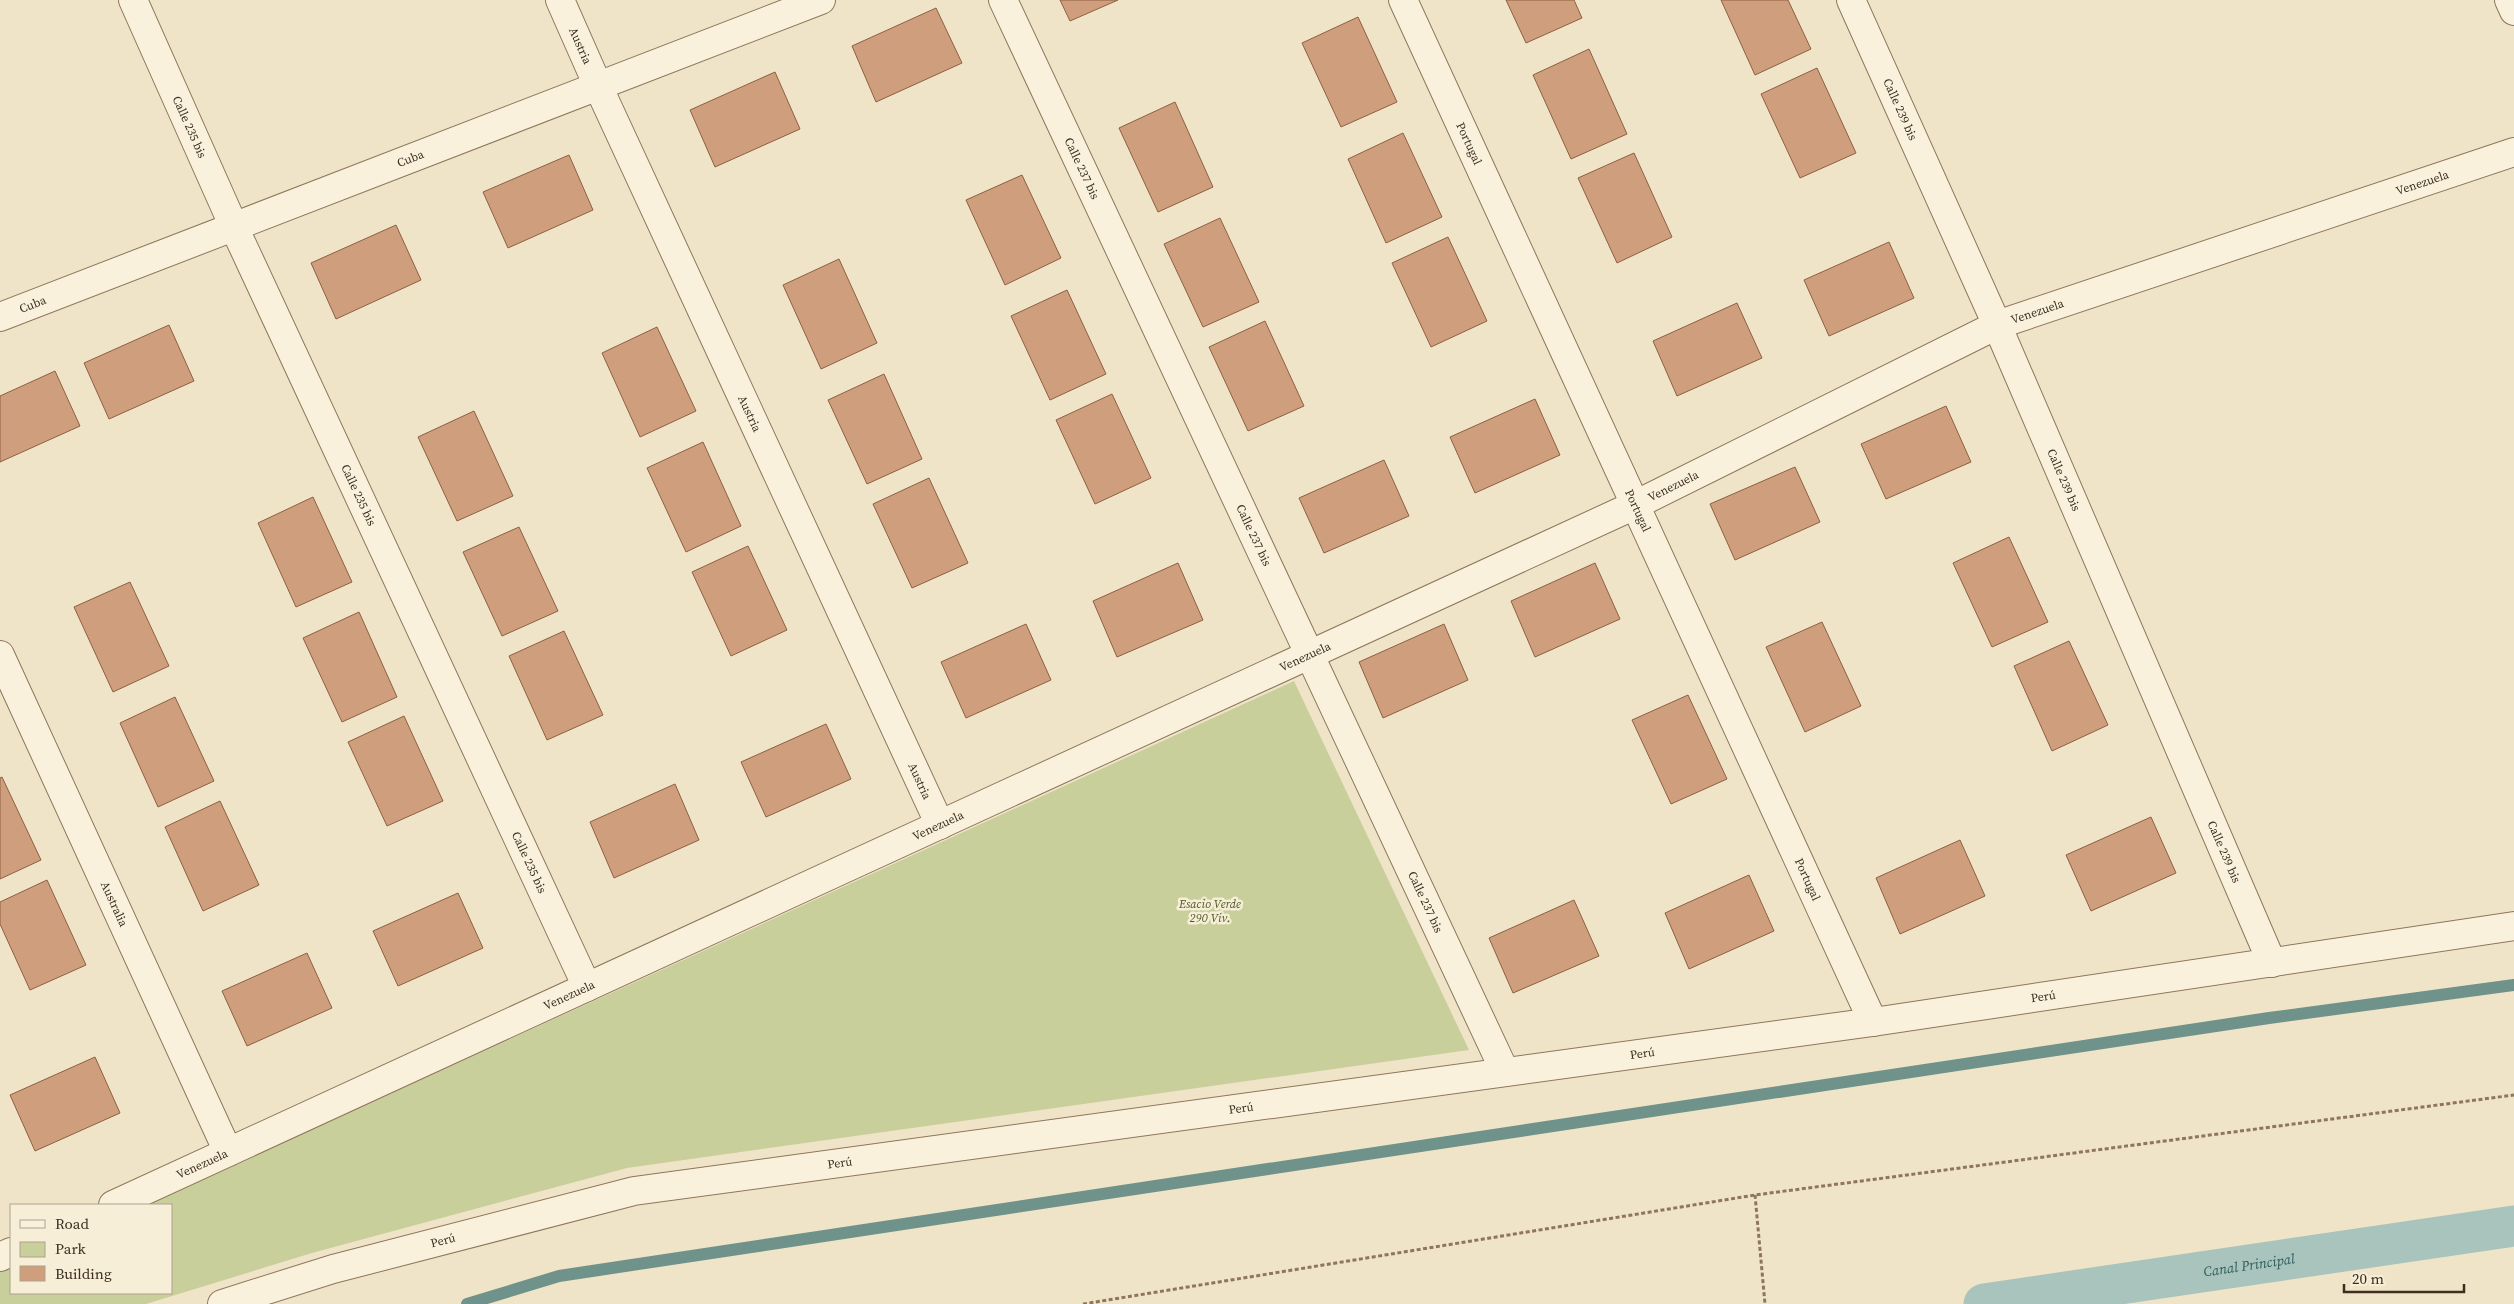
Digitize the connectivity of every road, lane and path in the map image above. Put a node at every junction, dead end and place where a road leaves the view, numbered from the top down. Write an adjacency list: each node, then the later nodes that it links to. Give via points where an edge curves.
1 (133, 0): 11 (street, Calle 235 bis)
2 (560, 0): 9 (street, Austria)
3 (821, 0): 9 (street, Cuba)
4 (1003, 0): 15 (street, Calle 237 bis)
5 (1402, 0): 14 (street, Portugal)
6 (1851, 0): 13 (street, Calle 239 bis)
7 (2509, 0): 8 (street)
8 (2514, 11)
9 (598, 86): 11 (street, Cuba); 17 (street, Austria)
10 (2514, 152): 13 (street, Venezuela)
11 (234, 227): 12 (street, Cuba); 20 (street, Calle 235 bis)
12 (0, 317)
13 (1997, 325): 14 (street, Venezuela); 19 (street, Calle 239 bis)
14 (1635, 505): 15 (street, Venezuela); 21 (street, Portugal)
15 (1308, 654): 17 (street, Venezuela); 22 (street, Calle 237 bis)
16 (0, 655): 24 (street, Australia)
17 (940, 826): 20 (street, Venezuela)
18 (2514, 926): 19 (street, Perú)
19 (2272, 963): 21 (street, Perú)
20 (587, 987): 24 (street, Venezuela)
21 (1873, 1022): 22 (street, Perú)
22 (1505, 1072): 27 (street, Perú, via 634,1191 332,1269)
23 (2514, 1094): 25 (path)
24 (228, 1152): 26 (street, Venezuela)
25 (1756, 1195): 28 (path); 29 (path)
26 (116, 1204)
27 (222, 1304)
28 (1083, 1304)
29 (1765, 1304)

